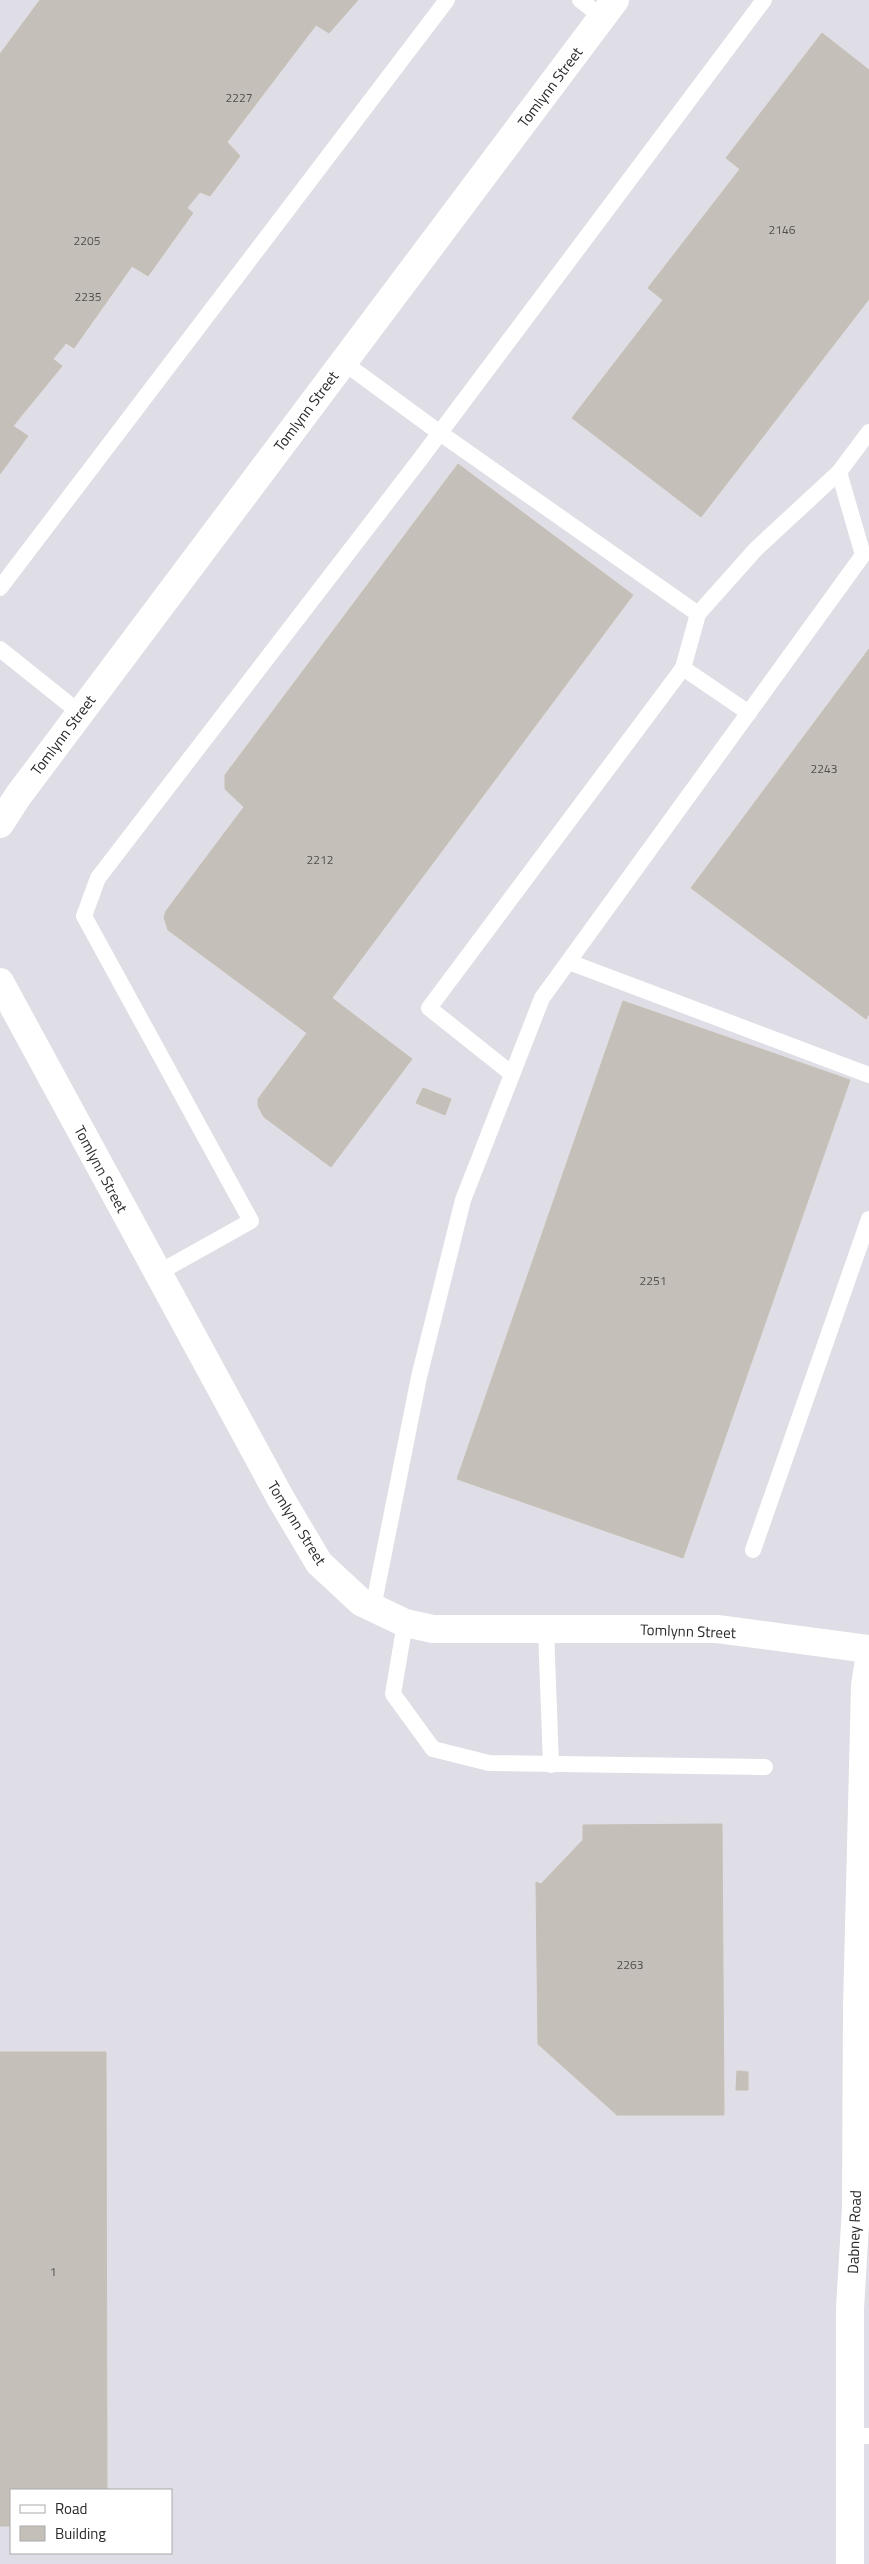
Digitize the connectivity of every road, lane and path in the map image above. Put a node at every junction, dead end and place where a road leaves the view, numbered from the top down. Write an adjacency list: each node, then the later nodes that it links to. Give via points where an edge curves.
1 (447, 0): 9 (lane)
2 (580, 0): 4 (lane)
3 (764, 0): 7 (lane)
4 (609, 9): 5 (street, Tomlynn Street)
5 (343, 362): 7 (lane); 13 (street, Tomlynn Street)
6 (869, 432): 8 (lane)
7 (440, 433): 10 (lane); 21 (lane, via 98,878 84,916 251,1221)
8 (839, 472): 10 (lane, via 756,548); 14 (lane, via 863,555)
9 (0, 588)
10 (698, 614): 12 (lane)
11 (0, 649): 13 (lane)
12 (683, 668): 14 (lane); 18 (lane, via 429,1008)
13 (80, 713): 15 (street, Tomlynn Street)
14 (749, 713): 16 (lane)
15 (0, 824)
16 (568, 962): 18 (lane, via 542,998); 19 (lane)
17 (0, 982): 21 (street, Tomlynn Street)
18 (512, 1074): 23 (lane, via 463,1200 419,1377)
19 (869, 1075)
20 (869, 1219): 22 (lane)
21 (158, 1273): 23 (street, Tomlynn Street, via 319,1563 361,1602)
22 (753, 1550)
23 (373, 1608): 24 (street, Tomlynn Street)
24 (405, 1624): 25 (street, Tomlynn Street, via 433,1629); 28 (lane, via 393,1694 433,1749 489,1764)
25 (546, 1629): 26 (street, Tomlynn Street, via 717,1629); 28 (lane)
26 (869, 1649)
27 (869, 1660): 30 (street, Dabney Road, via 864,1696 857,2007)
28 (551, 1764): 29 (lane)
29 (765, 1767)
30 (862, 2207): 31 (street, Dabney Road, via 850,2309)
31 (860, 2436): 32 (street, Dabney Road)
32 (850, 2564)

